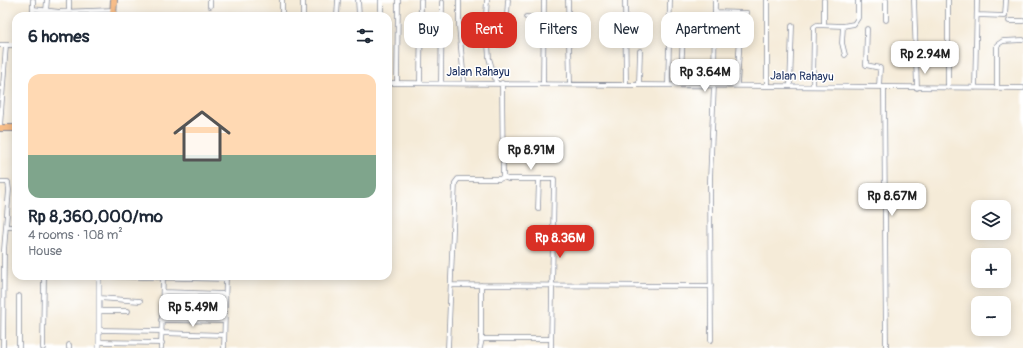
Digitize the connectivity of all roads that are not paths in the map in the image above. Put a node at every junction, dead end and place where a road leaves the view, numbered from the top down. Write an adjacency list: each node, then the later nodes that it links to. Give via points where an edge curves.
1 (33, 0): 31 (street)
2 (47, 0): 32 (street)
3 (69, 0): 33 (street)
4 (114, 0): 34 (main road)
5 (210, 0): 30 (street)
6 (282, 0): 35 (street)
7 (303, 0): 36 (street)
8 (338, 0): 37 (street)
9 (358, 0): 38 (street)
10 (381, 0): 39 (street)
11 (398, 0): 68 (street)
12 (421, 0): 69 (street)
13 (459, 0): 65 (street)
14 (487, 0): 40 (street)
15 (508, 0): 41 (street)
16 (544, 0): 42 (street)
17 (568, 0): 71 (street)
18 (625, 0): 72 (street)
19 (670, 0): 74 (street)
20 (715, 0): 43 (street)
21 (767, 0): 78 (street)
22 (824, 0): 48 (street)
23 (858, 0): 50 (street, via 857,21 850,26)
24 (886, 0): 45 (street)
25 (914, 0): 82 (street)
26 (948, 0): 83 (street)
27 (977, 0): 44 (street)
28 (1006, 0): 44 (street, via 1005,16)
29 (442, 2): 64 (street)
30 (210, 6)
31 (33, 9): 32 (street)
32 (46, 11): 33 (street)
33 (69, 12)
34 (113, 12)
35 (282, 12)
36 (303, 12)
37 (337, 12)
38 (359, 12)
39 (381, 12)
40 (486, 12)
41 (506, 12)
42 (545, 12)
43 (715, 12)
44 (977, 16): 84 (street)
45 (886, 20)
46 (1009, 21): 47 (street)
47 (1023, 21)
48 (824, 25): 50 (street); 80 (street, via 814,27)
49 (792, 26): 79 (street)
50 (843, 26): 62 (street, via 842,43)
51 (867, 29): 81 (street, via 866,65 880,68)
52 (1023, 40): 85 (street, via 1003,41 997,45)
53 (0, 45): 54 (street)
54 (6, 45): 55 (street); 87 (street)
55 (12, 45)
56 (488, 48): 66 (street)
57 (545, 48): 70 (street)
58 (682, 48): 75 (street)
59 (715, 48): 76 (street)
60 (739, 48): 77 (street)
61 (640, 51): 73 (street)
62 (845, 55)
63 (392, 82): 68 (street, Jalan Rahayu)
64 (441, 82): 65 (street, Jalan Rahayu); 69 (street, Jalan Rahayu)
65 (464, 82): 66 (street, Jalan Rahayu)
66 (496, 82): 67 (street, Jalan Rahayu)
67 (502, 82): 70 (street, Jalan Rahayu); 89 (street)
68 (397, 83): 69 (street, Jalan Rahayu)
69 (420, 83)
70 (544, 83): 71 (street, Jalan Rahayu)
71 (570, 84): 72 (street, Jalan Rahayu)
72 (626, 84): 73 (street, Jalan Rahayu)
73 (639, 84): 74 (street, Jalan Rahayu)
74 (668, 85): 75 (street, Jalan Rahayu)
75 (680, 85): 76 (street, Jalan Rahayu)
76 (714, 85): 77 (street, Jalan Rahayu); 104 (street, via 710,180)
77 (737, 85): 78 (street, Jalan Rahayu)
78 (767, 86): 79 (street, Jalan Rahayu)
79 (790, 86): 80 (street, Jalan Rahayu)
80 (812, 86): 81 (street, Jalan Rahayu)
81 (882, 87): 82 (street, Jalan Rahayu); 131 (street)
82 (918, 88): 83 (street, Jalan Rahayu)
83 (948, 88): 84 (street, Jalan Rahayu)
84 (975, 88): 85 (street, Jalan Rahayu)
85 (997, 88): 86 (street, Jalan Rahayu)
86 (1023, 88)
87 (0, 127): 88 (main road)
88 (12, 128)
89 (503, 177): 90 (street); 101 (street, via 457,180 454,188)
90 (539, 179): 92 (street); 103 (street, via 554,179)
91 (0, 182): 93 (street, via 9,184)
92 (538, 209)
93 (6, 227): 94 (street); 96 (street)
94 (12, 227)
95 (0, 242): 96 (street)
96 (4, 246): 124 (street)
97 (44, 280): 126 (street)
98 (100, 280): 108 (street)
99 (163, 280): 105 (street)
100 (226, 280): 106 (street)
101 (451, 285): 102 (street); 128 (street)
102 (481, 285): 103 (street); 121 (street)
103 (552, 285): 104 (street); 119 (street)
104 (711, 286): 120 (street)
105 (162, 292): 106 (street); 110 (street)
106 (225, 294): 111 (street)
107 (19, 296): 125 (street)
108 (99, 298): 109 (street); 112 (street)
109 (140, 301)
110 (162, 307): 111 (street); 114 (street)
111 (225, 307): 115 (street)
112 (99, 311): 113 (street); 116 (street)
113 (128, 311)
114 (161, 320): 115 (street); 117 (street)
115 (224, 321): 118 (street)
116 (99, 330): 117 (street); 122 (street)
117 (162, 332): 118 (street); 123 (street)
118 (224, 335): 127 (street)
119 (551, 339): 121 (street); 130 (street)
120 (711, 340)
121 (480, 341): 129 (street)
122 (99, 345): 123 (street)
123 (162, 346)
124 (3, 348)
125 (19, 348)
126 (44, 348)
127 (224, 348)
128 (448, 348)
129 (480, 348)
130 (551, 348)
131 (886, 348)

